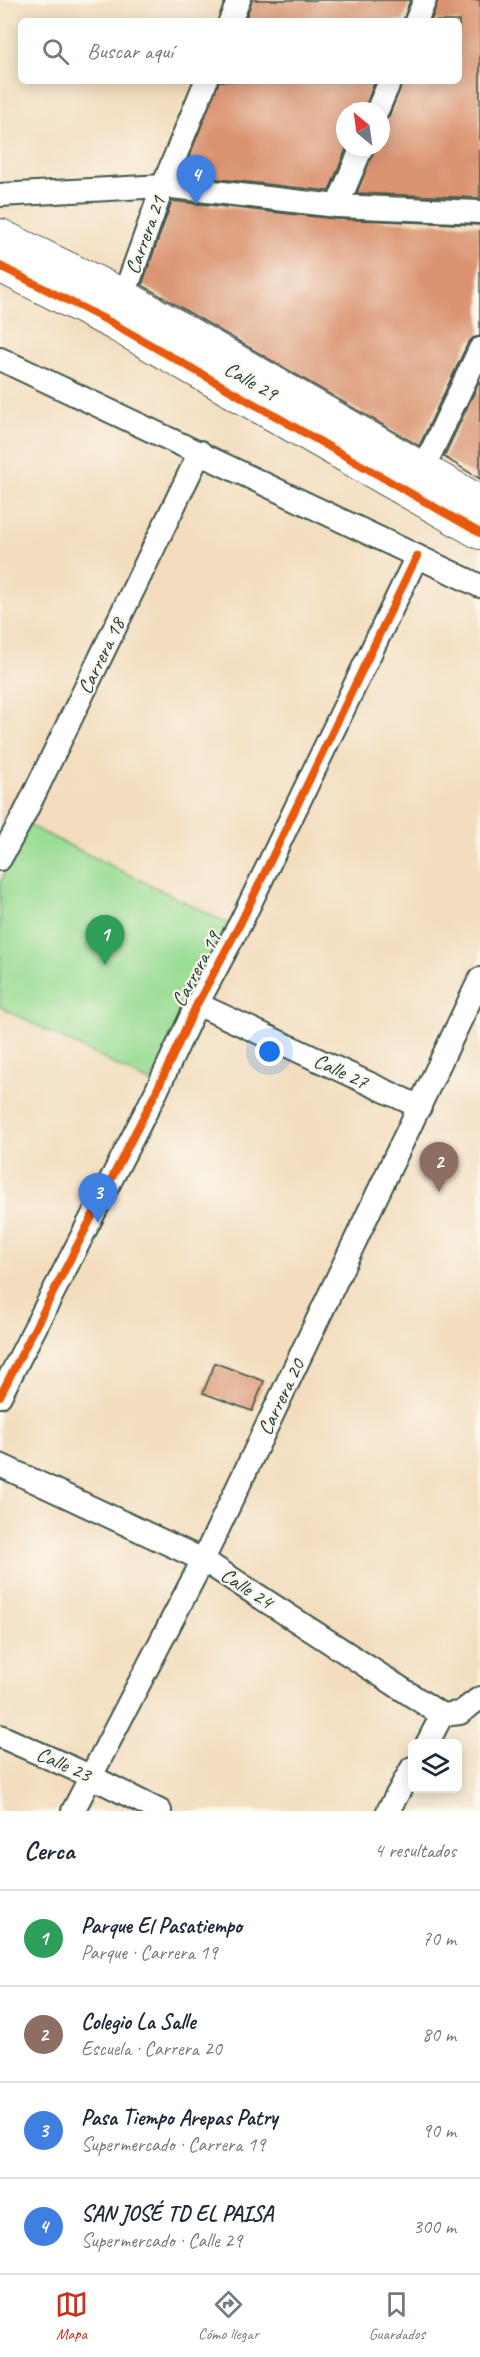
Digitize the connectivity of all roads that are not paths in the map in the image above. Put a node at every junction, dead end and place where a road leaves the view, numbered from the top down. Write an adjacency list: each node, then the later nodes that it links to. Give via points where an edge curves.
1 (425, 0): 2 (street)
2 (417, 18)
3 (205, 84): 7 (street, Carrera 21)
4 (389, 84): 5 (street)
5 (381, 102)
6 (358, 156): 9 (street)
7 (163, 186): 8 (street); 9 (street); 13 (street, Carrera 21)
8 (0, 195)
9 (337, 206): 10 (street)
10 (480, 212)
11 (0, 235): 13 (main road, Calle 29)
12 (0, 266): 13 (main road, Calle 29)
13 (119, 309): 17 (main road, Calle 29); 19 (main road, Calle 29)
14 (480, 349): 17 (street)
15 (0, 359): 16 (street)
16 (200, 452): 20 (street); 22 (street, Carrera 18)
17 (423, 469): 18 (main road, Calle 29)
18 (480, 502)
19 (480, 532)
20 (417, 556): 21 (street); 24 (street, Carrera 19, via 241,922)
21 (480, 586)
22 (0, 859)
23 (480, 979): 25 (street, Carrera 20)
24 (196, 1004): 25 (street, Calle 27); 26 (street, Carrera 19, via 156,1092)
25 (420, 1107): 28 (street, Carrera 20)
26 (0, 1396)
27 (0, 1466): 28 (street, Calle 24)
28 (203, 1560): 30 (street, Calle 24); 34 (street, Carrera 20)
29 (480, 1698): 30 (street, via 460,1713)
30 (442, 1715): 32 (street)
31 (0, 1736): 34 (street, Calle 23)
32 (429, 1739)
33 (408, 1775): 37 (street)
34 (90, 1776): 35 (street, Carrera 20); 36 (street, Calle 23)
35 (73, 1811)
36 (160, 1811)
37 (388, 1811)

